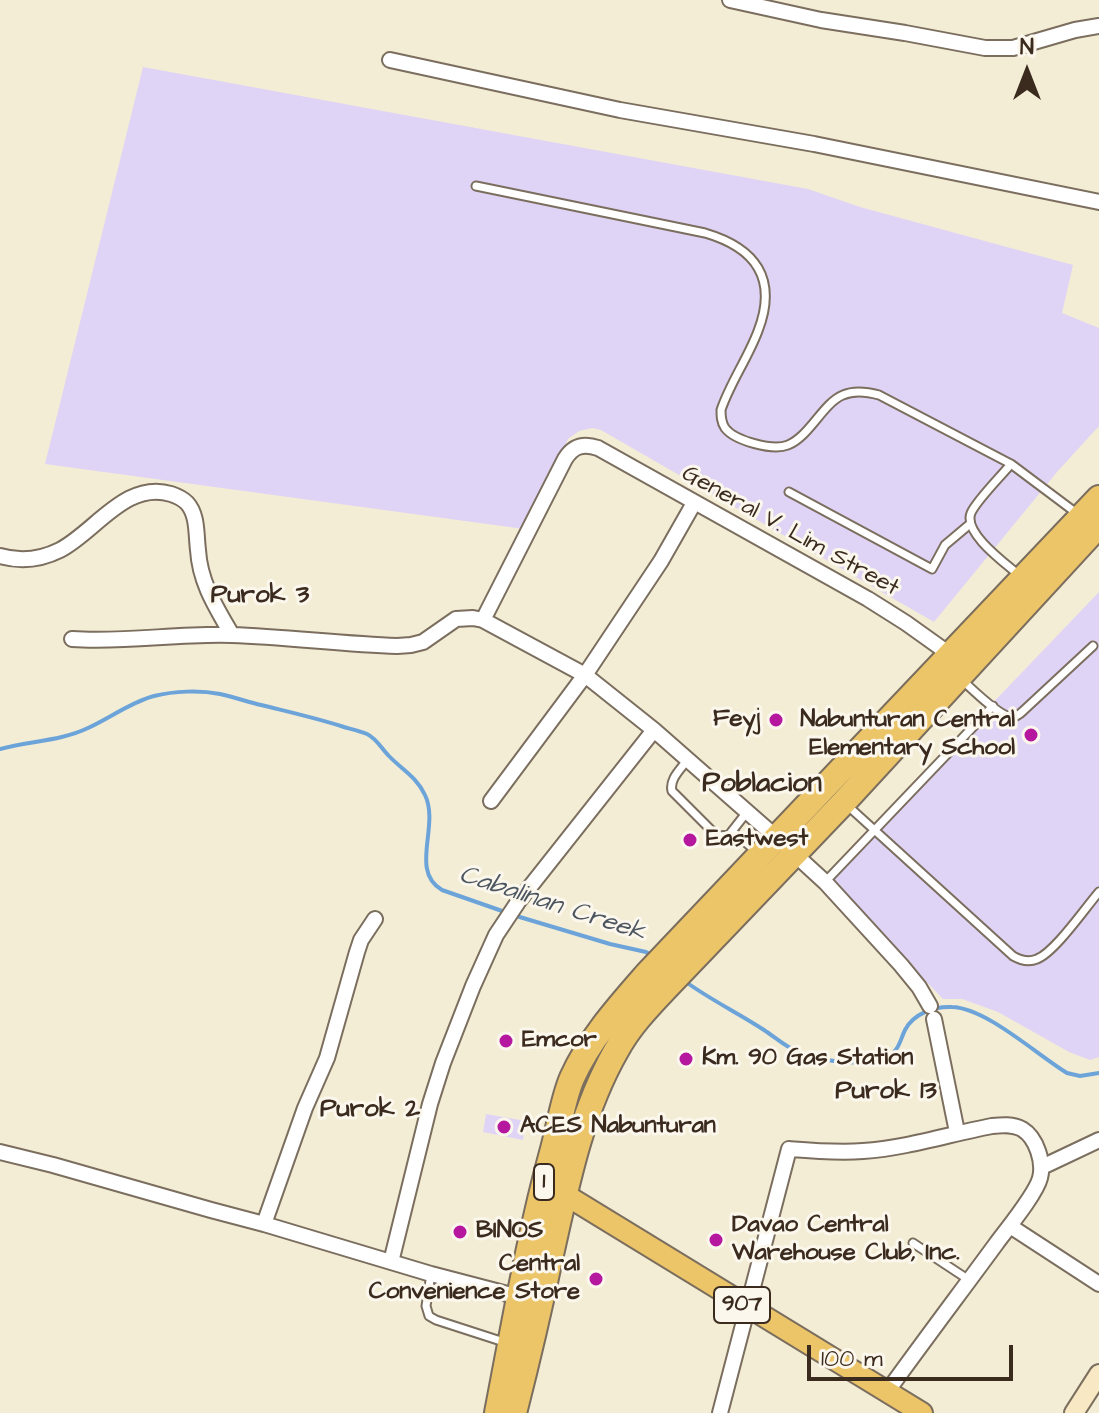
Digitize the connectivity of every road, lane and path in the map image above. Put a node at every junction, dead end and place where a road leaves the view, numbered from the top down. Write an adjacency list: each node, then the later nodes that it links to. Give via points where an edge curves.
1 (730, 0): 2 (street, via 999,49)
2 (1099, 26)
3 (390, 60): 5 (street)
4 (476, 186): 6 (lane, via 705,233 745,251 758,266 766,299 757,334 721,410 731,434 763,446 787,446 837,398 867,392 888,398)
5 (1099, 202)
6 (1011, 464): 9 (lane); 10 (lane, via 975,508)
7 (789, 492): 10 (lane, via 932,569 945,545)
8 (694, 503): 13 (street, General V. Lim Street, via 598,448 584,445 570,451); 17 (street, General V. Lim Street, via 868,599); 18 (street)
9 (1095, 509): 12 (highway, 1); 17 (highway, 1)
10 (970, 524): 12 (lane)
11 (0, 556): 14 (street, via 42,558 72,544 134,497 156,492 179,497 194,515 204,585)
12 (1022, 578): 17 (highway, 1)
13 (483, 620): 14 (street, via 456,619 423,642 397,646); 18 (street)
14 (232, 635): 15 (street)
15 (72, 639)
16 (1093, 646): 19 (lane, via 1020,714 1007,716)
17 (955, 666): 19 (lane); 23 (highway, 1); 27 (highway, 1)
18 (585, 675): 20 (street); 22 (street)
19 (993, 706): 25 (lane)
20 (654, 730): 21 (street); 39 (street, via 518,902 487,953 430,1104)
21 (688, 759): 24 (street); 26 (lane, via 672,780 672,791 716,835)
22 (491, 801)
23 (844, 802): 25 (lane); 27 (highway, 1)
24 (747, 812): 26 (lane); 27 (street)
25 (874, 829): 28 (lane); 29 (lane, via 1013,956 1027,962 1041,958)
26 (733, 832): 27 (lane)
27 (777, 854): 28 (street); 35 (highway, 1, via 656,981 611,1015 590,1044 571,1080)
28 (825, 882): 31 (street, via 919,987 932,1012)
29 (1099, 892)
30 (375, 919): 36 (street, via 361,940 327,1058)
31 (957, 1132): 34 (street, via 1004,1125 1023,1130); 44 (street, via 867,1151 789,1149)
32 (1099, 1140): 34 (street)
33 (0, 1152): 36 (street)
34 (1042, 1167): 37 (street, via 1037,1186)
35 (553, 1192): 43 (highway, 1); 44 (main road, 907); 48 (highway, 1, via 530,1350)
36 (264, 1224): 39 (street)
37 (1010, 1226): 41 (street); 42 (street)
38 (913, 1243): 41 (lane)
39 (391, 1262): 40 (street)
40 (431, 1274): 43 (street); 45 (lane, via 429,1316)
41 (969, 1280): 47 (street)
42 (1099, 1284)
43 (519, 1297): 45 (highway, 1)
44 (747, 1307): 47 (main road, 907); 49 (street)
45 (508, 1344): 48 (highway, 1)
46 (1099, 1374): 51 (street)
47 (887, 1392): 50 (main road, 907)
48 (502, 1412)
49 (720, 1413)
50 (922, 1413)
51 (1074, 1413)

